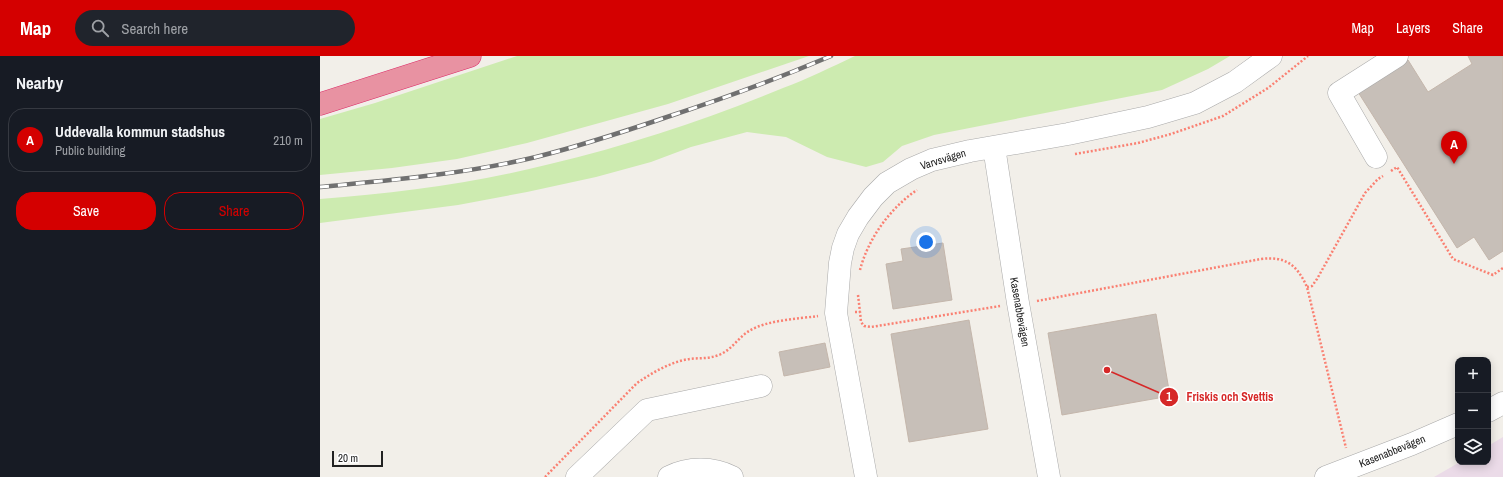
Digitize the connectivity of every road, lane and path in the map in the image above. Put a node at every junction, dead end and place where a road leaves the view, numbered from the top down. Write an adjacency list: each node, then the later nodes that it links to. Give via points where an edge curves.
1 (470, 56): 5 (highway)
2 (1271, 56): 6 (street, Varvsvägen, via 1235,82 1188,105 1148,117)
3 (1308, 56): 7 (path, via 1268,88 1223,116 1138,143)
4 (1397, 56): 8 (street, via 1339,93)
5 (320, 104)
6 (994, 147): 22 (street, Varvsvägen, via 932,160 887,184 873,197 848,234 840,263 836,313); 23 (street, Kasenabbevägen)
7 (1070, 155)
8 (1384, 168): 10 (path, via 1397,168 1454,259 1493,274); 12 (path, via 1365,194 1317,279 1312,286)
9 (921, 188): 11 (path, via 900,203 880,228 868,246)
10 (1503, 268)
11 (860, 272)
12 (1307, 287)
13 (858, 291): 14 (path)
14 (860, 312)
15 (761, 386): 19 (street, via 647,410)
16 (1503, 403): 17 (street)
17 (1491, 409)
18 (1455, 425): 24 (street, Kasenabbevägen)
19 (577, 477)
20 (669, 477): 21 (street, via 678,472 704,469)
21 (732, 477)
22 (866, 477)
23 (1049, 477)
24 (1326, 477)

